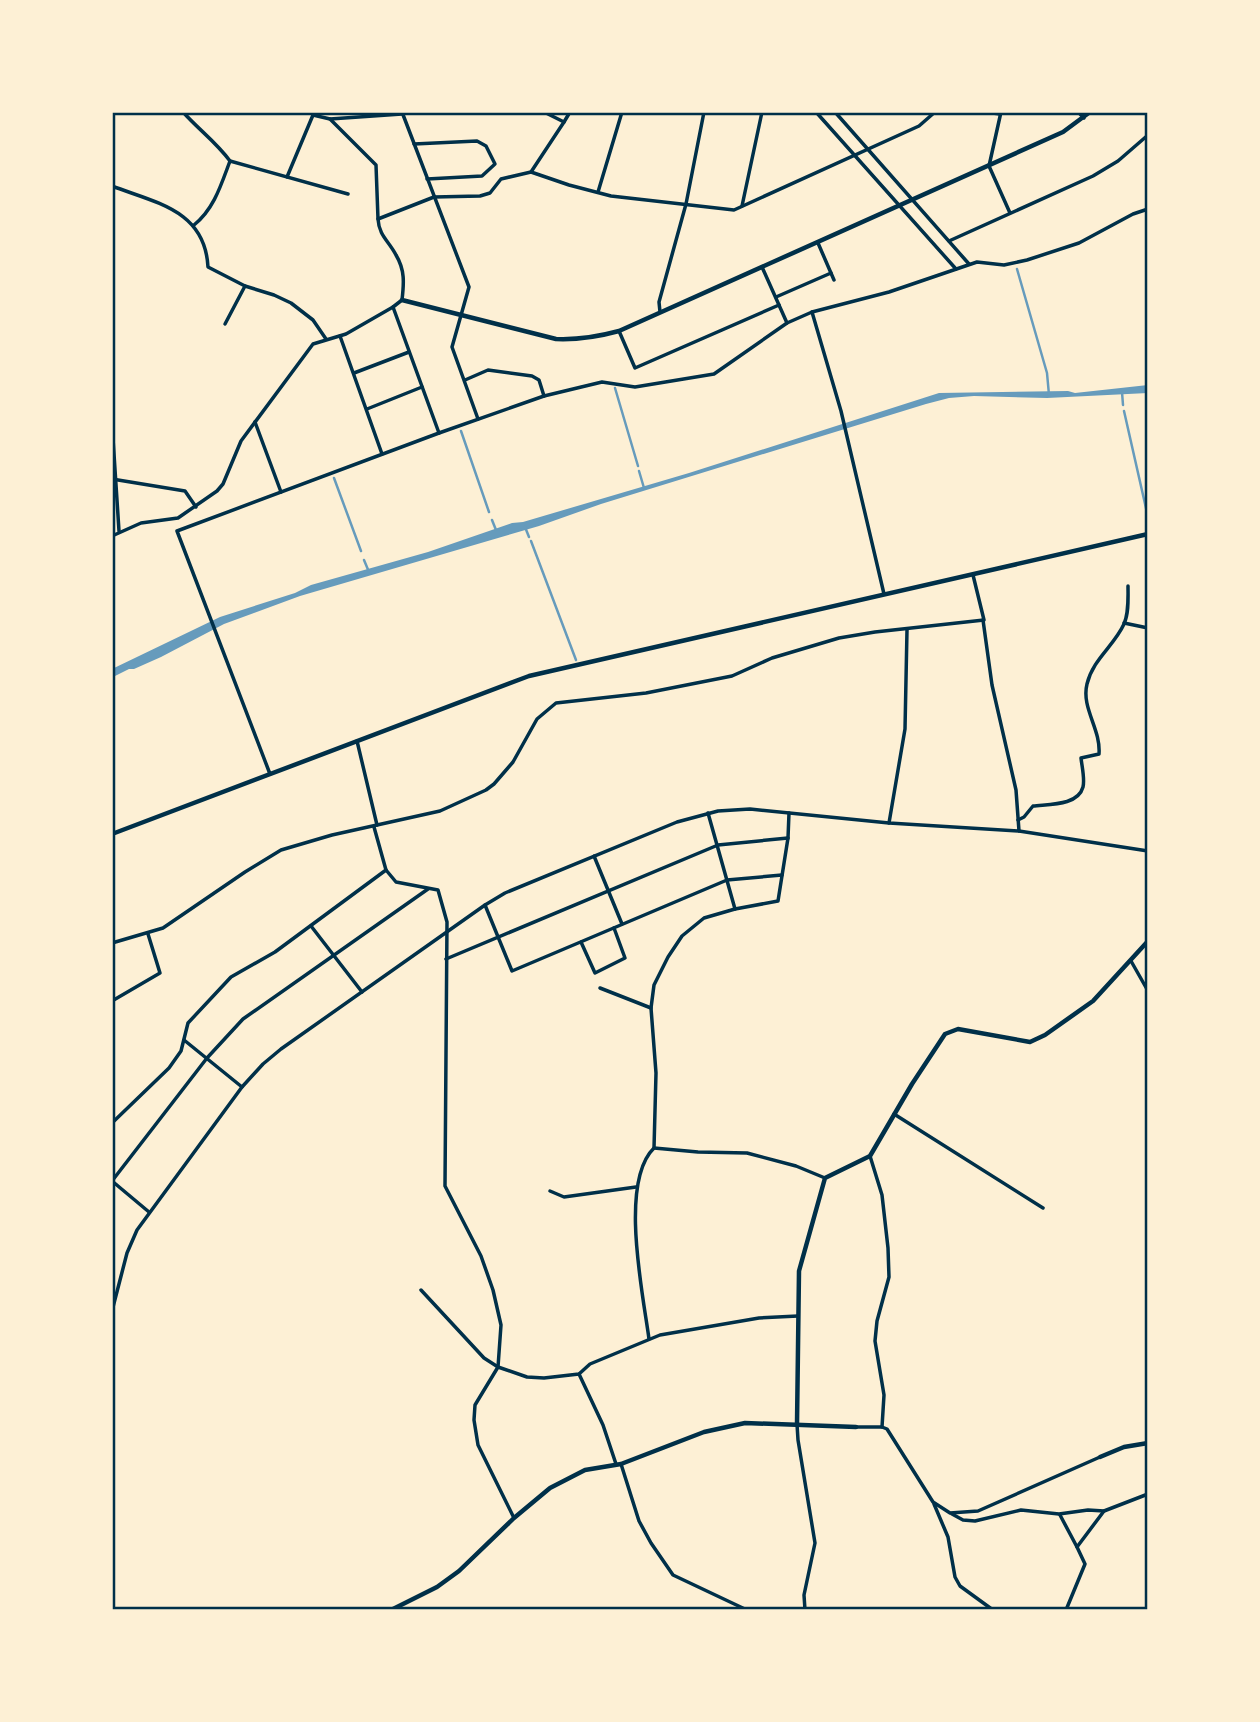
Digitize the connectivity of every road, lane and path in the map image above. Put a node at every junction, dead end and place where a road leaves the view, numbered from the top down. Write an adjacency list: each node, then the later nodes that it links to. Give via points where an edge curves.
1 (183, 112): 24 (street)
2 (544, 112): 18 (street)
3 (570, 112): 18 (street)
4 (622, 112): 30 (street)
5 (704, 112): 34 (street)
6 (762, 112): 35 (street)
7 (816, 112): 23 (street)
8 (835, 112): 22 (street)
9 (935, 112): 22 (street, via 919,126)
10 (985, 112): 15 (street)
11 (1078, 112): 16 (street)
12 (1090, 112): 16 (street)
13 (314, 113): 17 (street); 27 (street)
14 (402, 113): 17 (street); 21 (street)
15 (1001, 113): 25 (street)
16 (1084, 118): 25 (street)
17 (330, 119): 39 (street, via 376,165)
18 (564, 122): 26 (street)
19 (1148, 135): 20 (street)
20 (1146, 141): 38 (street, via 1093,176)
21 (414, 144): 28 (street); 28 (street, via 477,141 486,146 495,164 482,176)
22 (868, 149): 23 (street); 33 (street)
23 (856, 155): 35 (street); 36 (street)
24 (230, 161): 27 (street); 40 (street, via 212,205)
25 (989, 166): 33 (street); 38 (street)
26 (531, 172): 30 (street); 32 (street, via 501,179 490,193 480,196)
27 (287, 177): 31 (street)
28 (427, 179): 32 (street)
29 (112, 186): 40 (street, via 164,205)
30 (598, 192): 34 (street)
31 (348, 194)
32 (434, 197): 39 (street); 55 (street, via 468,287)
33 (913, 201): 36 (street); 41 (street)
34 (686, 204): 35 (street, via 734,210); 53 (street)
35 (743, 206)
36 (902, 206): 42 (street); 45 (street)
37 (1148, 209): 43 (street, via 1079,243 1027,260)
38 (1010, 213): 41 (street)
39 (378, 219): 50 (street, via 381,235 404,274)
40 (194, 225): 48 (street, via 204,243 208,267)
41 (949, 240): 43 (street)
42 (818, 243): 44 (street); 46 (street)
43 (969, 264): 45 (street)
44 (762, 267): 49 (street); 53 (street)
45 (956, 269): 54 (street)
46 (831, 273): 47 (street); 49 (street)
47 (834, 280)
48 (245, 286): 57 (street); 60 (street, via 291,303 313,320)
49 (776, 297): 51 (street)
50 (401, 300): 52 (street); 55 (street)
51 (779, 305): 56 (street); 58 (street, via 635,368)
52 (393, 307): 59 (street); 61 (street)
53 (660, 312): 58 (street)
54 (811, 312): 56 (street); 82 (street, via 850,444)
55 (461, 316): 58 (street, via 556,339 580,340); 63 (street, via 452,347)
56 (787, 323): 65 (street, via 714,374 635,387 602,382)
57 (225, 324)
58 (619, 331)
59 (340, 336): 60 (street); 62 (street)
60 (326, 339): 68 (street, via 313,344)
61 (409, 352): 62 (street); 64 (street)
62 (354, 373): 66 (street)
63 (464, 380): 65 (street, via 488,370 532,376 539,380); 67 (street)
64 (422, 387): 66 (street); 70 (street)
65 (544, 396): 67 (street)
66 (367, 408): 71 (street)
67 (478, 419): 70 (street)
68 (255, 422): 73 (street); 74 (street, via 236,450 223,484)
69 (112, 423): 72 (street)
70 (439, 433): 71 (street)
71 (382, 454): 73 (street)
72 (114, 480): 74 (street, via 185,491); 76 (street)
73 (281, 492): 77 (street)
74 (196, 508): 75 (street)
75 (173, 519): 76 (street, via 147,521); 77 (street)
76 (119, 531): 79 (street)
77 (177, 531): 88 (street)
78 (1148, 534): 80 (street)
79 (112, 536)
80 (973, 575): 82 (street); 83 (street)
81 (1128, 586): 84 (street)
82 (884, 596): 87 (street, via 529,677)
83 (983, 621): 86 (street); 91 (street)
84 (1124, 623): 85 (street); 91 (street, via 1098,658 1086,688 1099,754 1081,758 1081,791 1070,801 1033,806)
85 (1148, 628)
86 (907, 630): 92 (street, via 905,729); 93 (street, via 839,638 782,654 732,676 646,693 556,703 537,719 495,784 440,811)
87 (357, 741): 88 (street); 93 (street)
88 (270, 774): 95 (street)
89 (708, 813): 90 (street, via 750,809); 97 (street); 99 (street)
90 (789, 813): 92 (street); 96 (street)
91 (1018, 820): 94 (street)
92 (889, 823): 94 (street)
93 (375, 825): 100 (street); 111 (street, via 281,850 181,918)
94 (1019, 831): 98 (street)
95 (112, 834)
96 (788, 838): 97 (street); 101 (street)
97 (718, 845): 102 (street); 104 (street)
98 (1148, 851)
99 (594, 856): 104 (street); 105 (street)
100 (386, 870): 103 (street, via 396,882); 108 (street)
101 (782, 876): 102 (street); 106 (street, via 778,901)
102 (727, 880): 106 (street); 107 (street)
103 (428, 889): 110 (street, via 440,892); 116 (street)
104 (608, 892): 107 (street); 112 (street)
105 (485, 905): 110 (street); 112 (street)
106 (735, 909): 123 (street, via 704,918 681,936 653,985)
107 (622, 924): 109 (street)
108 (311, 926): 116 (street); 124 (street, via 231,977 188,1023)
109 (614, 928): 114 (street); 114 (street, via 625,958 595,973)
110 (445, 931): 117 (street); 121 (street)
111 (148, 934): 115 (street); 122 (street, via 160,973)
112 (498, 937): 114 (street, via 512,971); 117 (street)
113 (1148, 941): 118 (street)
114 (581, 942)
115 (112, 943)
116 (333, 955): 121 (street); 125 (street, via 243,1019)
117 (445, 960): 140 (street, via 445,1186 493,1290 501,1325)
118 (1131, 961): 120 (street); 127 (street, via 1093,1002 1030,1042 958,1029 945,1034)
119 (600, 988): 123 (street)
120 (1148, 991)
121 (362, 992): 126 (street, via 263,1064)
122 (112, 1001)
123 (651, 1008): 129 (street, via 656,1073)
124 (184, 1040): 125 (street); 128 (street, via 169,1068)
125 (207, 1058): 126 (street); 135 (street, via 112,1181)
126 (242, 1087): 135 (street)
127 (894, 1114): 130 (street); 134 (street)
128 (112, 1122)
129 (654, 1148): 131 (street, via 747,1153); 132 (street)
130 (870, 1156): 131 (street); 144 (street, via 882,1195 888,1248 889,1277 875,1341 884,1395)
131 (825, 1178): 138 (street, via 800,1271)
132 (636, 1187): 133 (street, via 564,1197); 139 (street, via 636,1232)
133 (550, 1192)
134 (1042, 1208)
135 (149, 1212): 137 (street, via 132,1240)
136 (421, 1290): 140 (street, via 476,1351)
137 (112, 1307)
138 (798, 1316): 139 (street, via 759,1318); 142 (street)
139 (649, 1339): 141 (street, via 590,1364)
140 (498, 1367): 141 (street, via 527,1377); 153 (street, via 475,1405 474,1420 478,1445)
141 (579, 1374): 147 (street)
142 (797, 1424): 143 (street); 147 (street, via 722,1427); 157 (street, via 815,1543)
143 (856, 1427): 144 (street)
144 (882, 1427): 149 (street)
145 (1148, 1443): 146 (street)
146 (1100, 1457): 151 (street, via 978,1511)
147 (619, 1464): 153 (street, via 585,1470 550,1488); 156 (street, via 639,1521 673,1575)
148 (1148, 1494): 150 (street)
149 (933, 1502): 151 (street); 158 (street, via 951,1547 955,1577 960,1586)
150 (1104, 1511): 152 (street); 154 (street)
151 (950, 1513): 152 (street, via 975,1521 1021,1510)
152 (1059, 1514): 154 (street)
153 (514, 1518): 155 (street, via 459,1571)
154 (1077, 1547): 159 (street, via 1085,1564)
155 (391, 1610)
156 (747, 1610)
157 (805, 1610)
158 (993, 1610)
159 (1066, 1610)

